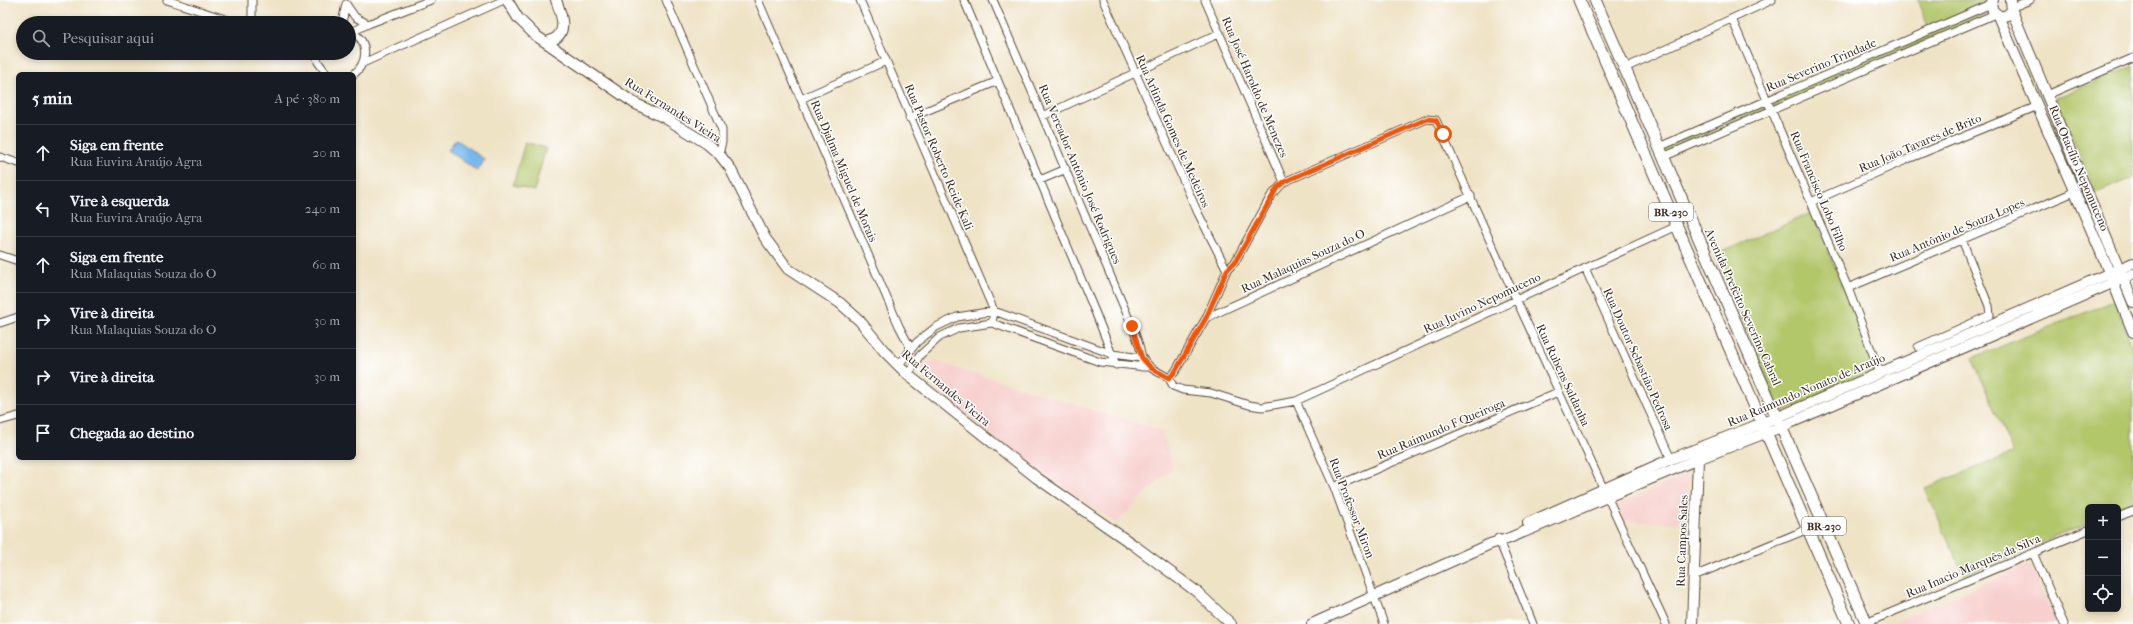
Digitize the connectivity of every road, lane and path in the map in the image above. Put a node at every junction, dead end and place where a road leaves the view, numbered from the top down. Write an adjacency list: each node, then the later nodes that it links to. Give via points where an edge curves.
1 (167, 0): 21 (street)
2 (252, 0): 22 (street)
3 (431, 0): 27 (street)
4 (504, 0): 35 (street)
5 (508, 0): 31 (street, Rua Fernandes Vieira, via 527,28)
6 (556, 0): 31 (street, via 564,26 561,34)
7 (666, 0): 51 (street, via 722,130)
8 (758, 0): 42 (street, Rua Djalma Miguel de Morais)
9 (860, 0): 34 (street, Rua Pastor Roberto Reide Kali)
10 (964, 0): 40 (street)
11 (993, 0): 46 (street, Rua Vereador Antônio José Rodrigues)
12 (1103, 0): 39 (street, Rua Arlinda Gomes de Medeiros)
13 (1205, 0): 29 (street, Rua José Haroldo de Menezes)
14 (1579, 0): 60 (main road, BR-230)
15 (1595, 0): 36 (main road, Avenida Prefeito Severino Cabral / BR-230)
16 (1772, 0): 26 (street)
17 (2030, 0): 20 (street)
18 (346, 2): 23 (street); 24 (street)
19 (1994, 6): 20 (street, via 2004,16); 43 (street, Rua Severino Trindade); 44 (street, Rua Otacílio Nepomuceno); 45 (street, Rua Severino Trindade)
20 (2012, 6): 41 (street, Rua Otacílio Nepomuceno)
21 (216, 16)
22 (252, 16)
23 (343, 16)
24 (354, 16)
25 (356, 18): 27 (street)
26 (1732, 19): 36 (street); 43 (street, Rua Francisco Lobo Filho)
27 (368, 24): 28 (street)
28 (356, 30)
29 (1220, 33): 39 (street); 56 (street, Rua José Haroldo de Menezes)
30 (356, 36): 35 (street, via 365,49)
31 (547, 42): 51 (street, Rua Fernandes Vieira, via 634,103 665,118)
32 (2133, 58): 41 (street)
33 (318, 60): 37 (street)
34 (886, 61): 42 (street); 47 (street, Rua Pastor Roberto Reide Kali)
35 (363, 63): 38 (street)
36 (1625, 68): 50 (main road, Avenida Prefeito Severino Cabral / BR-230)
37 (326, 72)
38 (356, 72)
39 (1135, 73): 46 (street); 66 (street, Rua Arlinda Gomes de Medeiros, via 1198,213)
40 (998, 81): 47 (street); 55 (street)
41 (2047, 96): 68 (street, Rua Otacílio Nepomuceno)
42 (801, 99): 81 (street, Rua Djalma Miguel de Morais, via 899,326)
43 (1767, 100): 45 (street, Rua Francisco Lobo Filho); 48 (street, Rua Severino Trindade)
44 (2038, 106): 57 (street, Rua Otacílio Nepomuceno); 59 (street, Rua João Tavares de Brito)
45 (1772, 110): 49 (street, Rua Severino Trindade); 59 (street, Rua Francisco Lobo Filho)
46 (1043, 116): 54 (street, Rua Vereador Antônio José Rodrigues)
47 (909, 118): 72 (street, Rua Pastor Roberto Reide Kali)
48 (1724, 118): 49 (street); 50 (street, Rua Severino Trindade)
49 (1729, 128): 50 (street, Rua Severino Trindade)
50 (1661, 152): 95 (main road, Avenida Prefeito Severino Cabral / BR-230)
51 (719, 154): 85 (street, Rua Fernandes Vieira, via 730,168 765,238 785,265 792,273 844,307 860,321)
52 (0, 157): 53 (street)
53 (16, 162)
54 (1066, 170): 55 (street); 83 (street, Rua Vereador Antônio José Rodrigues, via 1132,326)
55 (1040, 180): 82 (street)
56 (1284, 182): 58 (street, Rua Rubens Saldanha, via 1427,119 1436,120); 66 (street, via 1271,196 1235,262)
57 (2074, 192): 61 (street, Rua Antônio de Souza Lopes); 68 (street, Rua Otacílio Nepomuceno)
58 (1471, 196): 70 (street, Rua Rubens Saldanha); 75 (street, Rua Malaquias Souza do O)
59 (1811, 202): 69 (street, Rua Francisco Lobo Filho)
60 (1677, 226): 65 (street, Rua Juvino Nepomuceno); 96 (main road, BR-230)
61 (1962, 240): 69 (street, Rua Antônio de Souza Lopes); 80 (street, Rua Antônio de Souza Lopes, via 1991,311 1990,315)
62 (0, 255): 63 (street)
63 (16, 261)
64 (2133, 264): 68 (street, Rua Raimundo Nonato de Araújo)
65 (1585, 268): 70 (street, Rua Juvino Nepomuceno); 97 (street, Rua Doutor Sebastião Pedrosa)
66 (1227, 270): 75 (street)
67 (2133, 274): 68 (street, Rua Raimundo Nonato de Araújo)
68 (2116, 276): 71 (street, Rua Otacílio Nepomuceno); 79 (street, Rua Otacílio Nepomuceno); 88 (street, Rua Raimundo Nonato de Araújo); 95 (street, Rua Raimundo Nonato de Araújo)
69 (1848, 288): 88 (street, Rua Francisco Lobo Filho)
70 (1516, 299): 91 (street, Rua Rubens Saldanha); 92 (street, Rua Juvino Nepomuceno)
71 (2133, 302)
72 (994, 311): 73 (street); 77 (street); 82 (street)
73 (972, 315): 78 (street); 81 (street, via 952,319 936,326)
74 (16, 318): 76 (street)
75 (1206, 318): 90 (street)
76 (0, 323)
77 (992, 323): 78 (street); 84 (street, via 1100,362)
78 (974, 325): 89 (street, via 959,328 940,338 920,355)
79 (2133, 332)
80 (1918, 346)
81 (912, 349): 85 (street)
82 (1112, 354): 83 (street); 84 (street)
83 (1142, 358): 86 (street); 87 (street)
84 (1116, 365): 86 (street)
85 (898, 366): 89 (street, Rua Fernandes Vieira)
86 (1142, 366): 87 (street)
87 (1151, 368): 90 (street)
88 (1880, 373): 95 (street, Rua Raimundo Nonato de Araújo)
89 (908, 375): 110 (street, Rua Fernandes Vieira, via 1036,478 1197,592)
90 (1169, 378): 92 (street, Rua Juvino Nepomuceno, via 1174,386 1183,390 1211,393 1249,405 1262,407)
91 (1558, 392): 99 (street, Rua Raimundo F Queiroga); 100 (street, Rua Rubens Saldanha)
92 (1296, 401): 99 (street, Rua Professor Miron)
93 (16, 417): 94 (street)
94 (0, 421)
95 (1779, 422): 96 (street, Rua Raimundo Nonato de Araújo); 109 (main road, Avenida Prefeito Severino Cabral / BR-230)
96 (1764, 428): 97 (street, Rua Raimundo Nonato de Araújo); 98 (street, Rua Raimundo Nonato de Araújo); 103 (main road, BR-230)
97 (1671, 459): 100 (street, Rua Raimundo Nonato de Araújo)
98 (1698, 459): 100 (street, Rua Raimundo Nonato de Araújo); 107 (street, Rua Campos Sales)
99 (1334, 487): 108 (street, Rua Professor Miron)
100 (1605, 493): 105 (street, Rua Raimundo Nonato de Araújo); 114 (street, Rua Rubens Saldanha)
101 (2133, 511): 102 (street)
102 (2121, 516)
103 (1808, 529): 107 (street); 116 (main road, BR-230)
104 (2085, 531): 106 (street, Rua Inacio Marquês da Silva)
105 (1496, 541): 108 (street, Rua Raimundo Nonato de Araújo); 113 (street)
106 (2033, 553): 109 (street, Rua Inacio Marquês da Silva); 117 (street)
107 (1694, 576): 115 (street, Rua Campos Sales)
108 (1374, 598): 111 (street, Rua Raimundo Nonato de Araújo); 112 (street, Rua Professor Miron)
109 (1866, 623)
110 (1231, 624)
111 (1312, 624)
112 (1384, 624)
113 (1532, 624)
114 (1666, 624)
115 (1692, 624)
116 (1849, 624)
117 (2064, 624)

